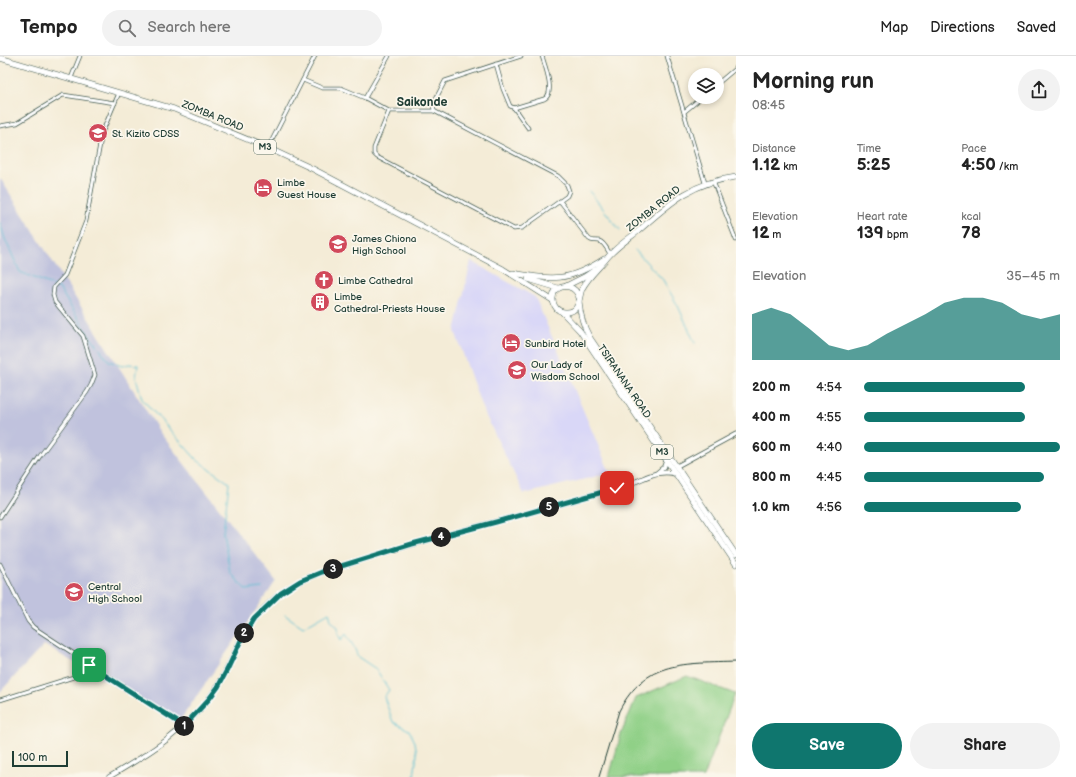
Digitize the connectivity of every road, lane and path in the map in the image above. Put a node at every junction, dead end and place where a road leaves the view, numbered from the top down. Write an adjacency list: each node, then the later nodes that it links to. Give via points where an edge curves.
1 (80, 56): 11 (street)
2 (316, 56): 12 (street)
3 (389, 56): 14 (street)
4 (521, 56): 8 (street)
5 (542, 56): 17 (street, via 548,78 548,98)
6 (667, 56): 20 (street)
7 (0, 58): 11 (highway, ZOMBA ROAD / M3)
8 (496, 64): 17 (street, via 503,89 510,106); 19 (street, via 445,81 433,104)
9 (736, 68): 10 (street)
10 (724, 78)
11 (70, 79): 13 (highway, ZOMBA ROAD / M3)
12 (303, 80): 14 (street, via 322,88 341,88); 23 (street)
13 (119, 93): 15 (street); 23 (highway, ZOMBA ROAD / M3, via 174,109)
14 (365, 98): 18 (street)
15 (115, 103): 21 (street, via 63,95 17,123); 42 (street, via 102,133 86,221 65,274 52,295 83,336 94,377 87,392 40,456)
16 (694, 104): 20 (street)
17 (514, 108): 22 (street)
18 (390, 111): 19 (street); 27 (street, via 373,151 383,161 516,229 522,228)
19 (434, 111): 27 (street, via 558,176 569,191)
20 (684, 112): 26 (street)
21 (0, 126)
22 (528, 128)
23 (268, 148): 31 (highway, ZOMBA ROAD / M3, via 314,169)
24 (736, 177): 25 (highway, ZOMBA ROAD)
25 (713, 181): 26 (highway, ZOMBA ROAD); 28 (street)
26 (705, 183): 29 (highway, ZOMBA ROAD, via 667,205)
27 (560, 201): 29 (street, via 589,239 602,242)
28 (736, 240)
29 (609, 255): 30 (highway); 31 (highway, via 589,269 571,276 555,278)
30 (601, 265): 32 (highway); 35 (highway, via 586,283)
31 (512, 274): 33 (highway, ZOMBA ROAD / M3); 34 (highway, ZOMBA ROAD / M3)
32 (566, 286): 33 (highway); 35 (highway, via 575,290)
33 (558, 288): 34 (highway)
34 (552, 300): 36 (highway, M3, via 556,309)
35 (579, 300): 36 (highway, via 574,309); 39 (highway, TSIRANANA ROAD / M3, via 580,317 590,338)
36 (562, 312): 38 (highway, TSIRANANA ROAD / M3, via 580,331)
37 (736, 434): 39 (street)
38 (667, 459): 40 (main road, via 664,467); 41 (highway, TSIRANANA ROAD / M3)
39 (676, 466): 43 (highway, TSIRANANA ROAD / M3)
40 (657, 473): 41 (main road); 48 (main road, via 584,498 412,544 300,581 281,593 254,619 218,687)
41 (676, 474): 45 (highway, TSIRANANA ROAD / M3)
42 (0, 517)
43 (736, 555)
44 (0, 564): 46 (street, via 30,624)
45 (736, 564)
46 (96, 670): 47 (street); 48 (street)
47 (0, 700)
48 (184, 726): 49 (main road, via 154,749)
49 (109, 777)

